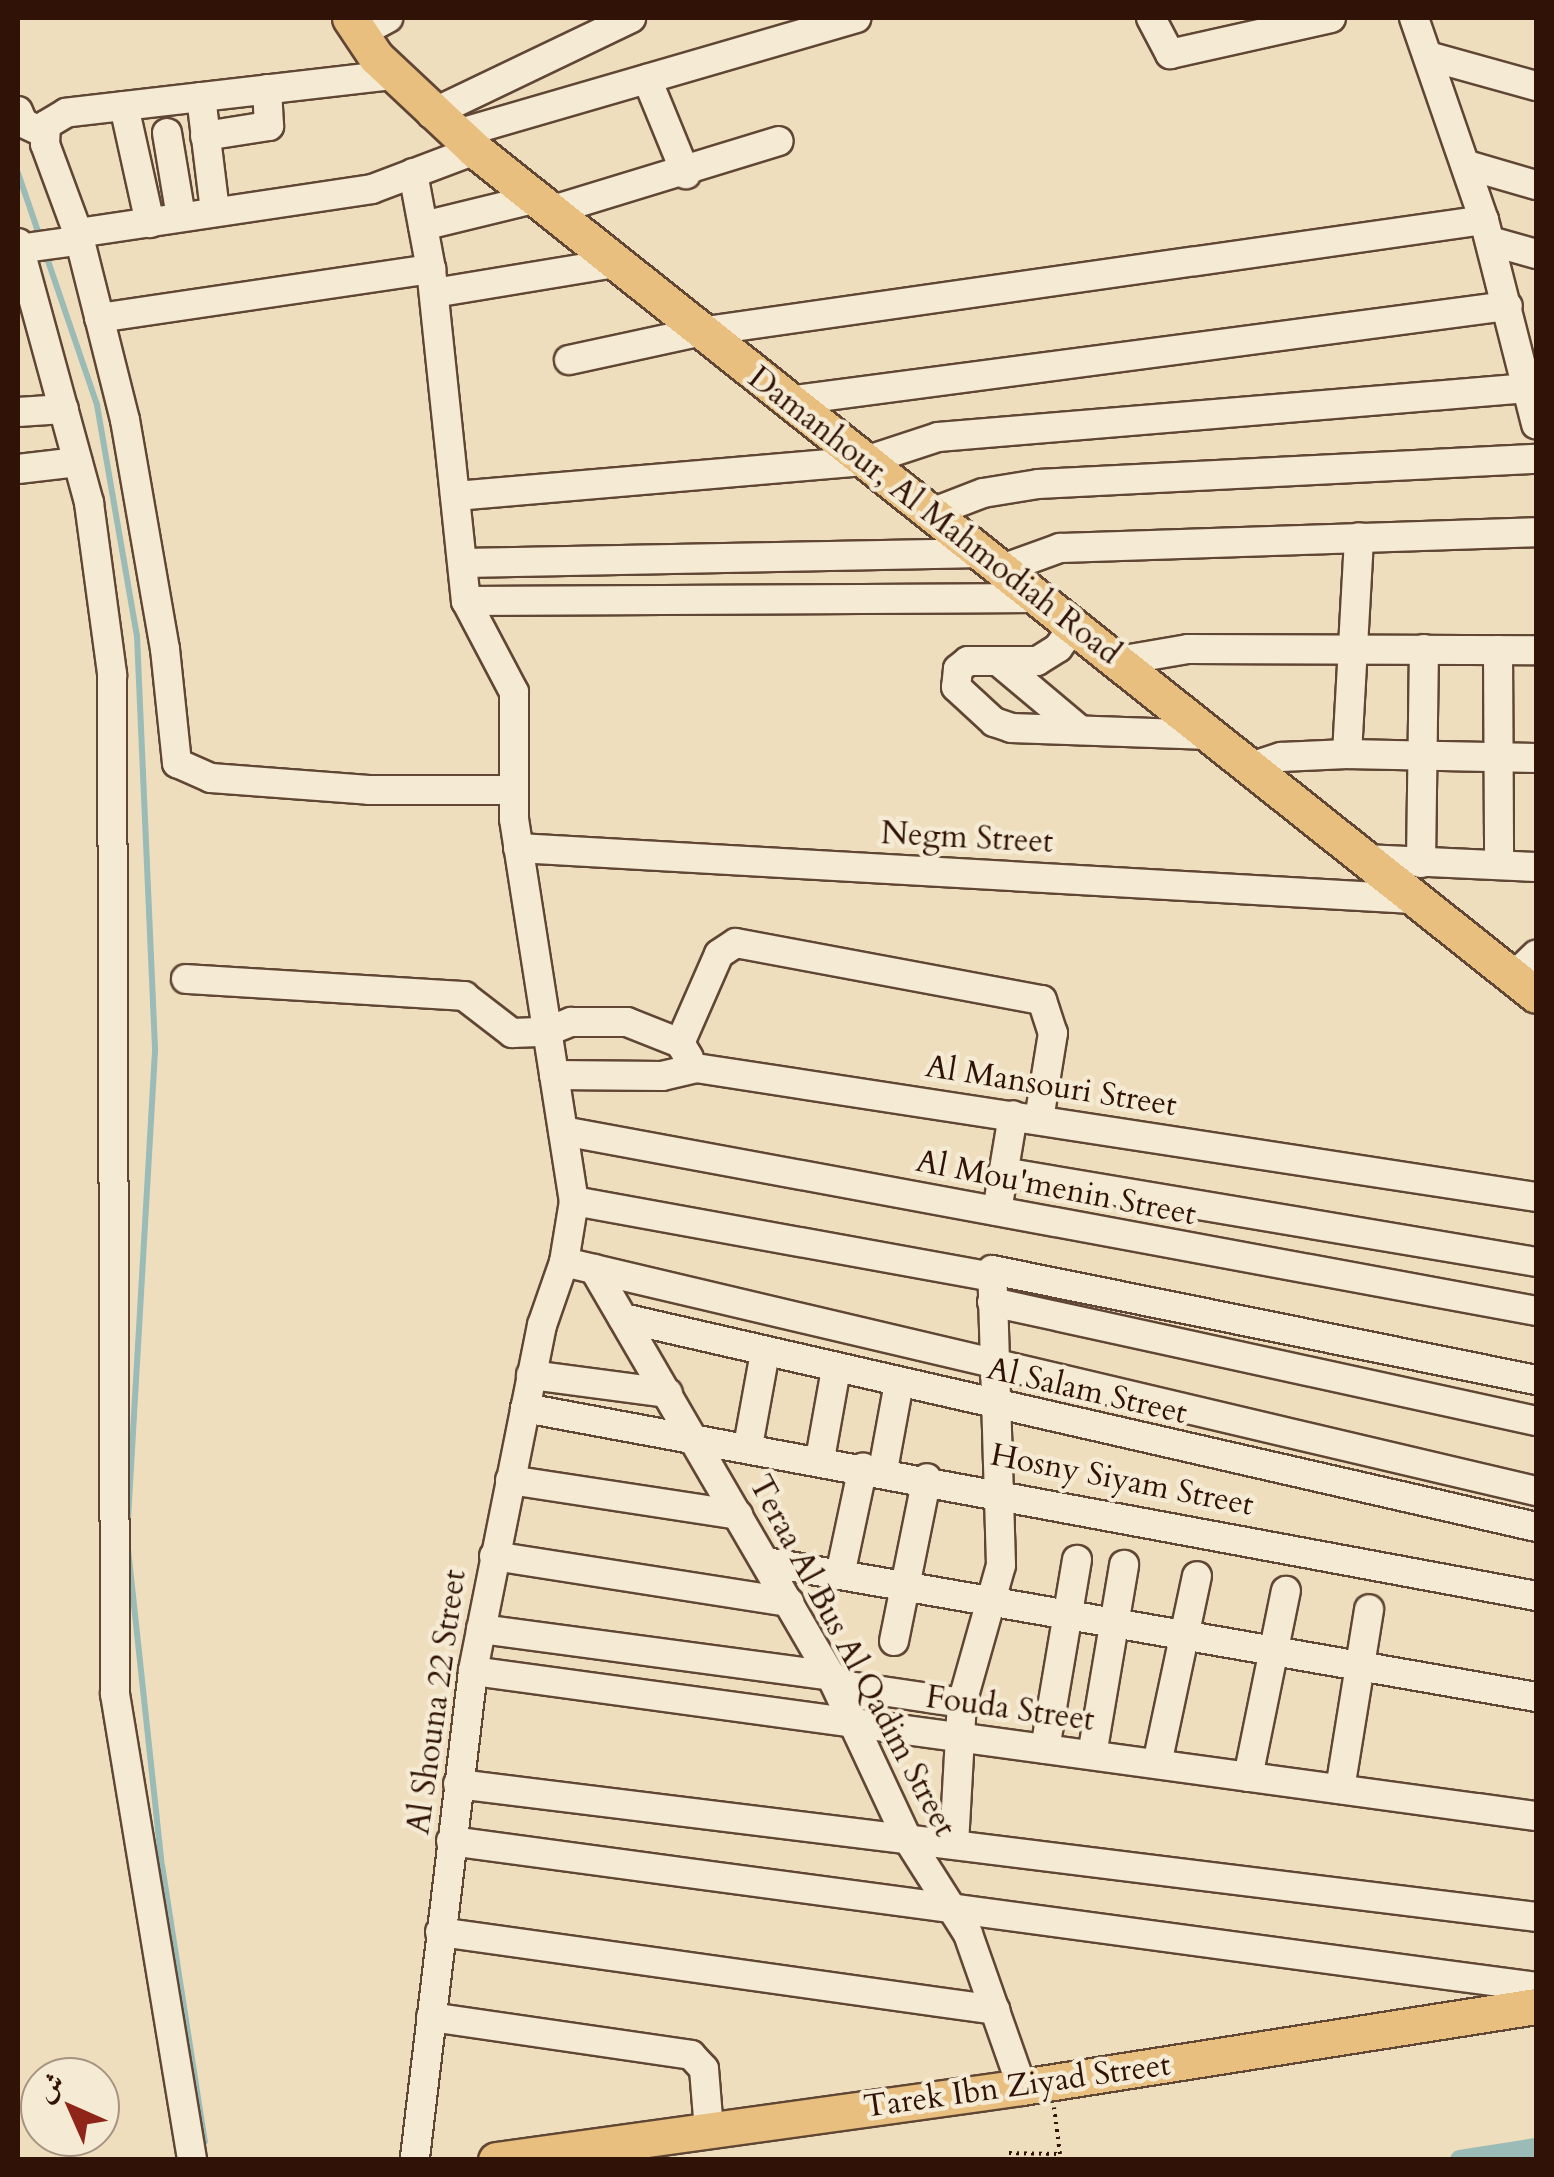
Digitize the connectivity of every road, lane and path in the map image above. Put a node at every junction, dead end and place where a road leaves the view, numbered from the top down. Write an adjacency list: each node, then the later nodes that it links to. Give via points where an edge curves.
1 (632, 18): 17 (street)
2 (856, 18): 9 (street)
3 (1150, 18): 4 (street, via 1170,54)
4 (1331, 18)
5 (1414, 18): 7 (street)
6 (366, 23): 8 (main road, Damanhour, Al Mahmodiah Road)
7 (1428, 56): 10 (street); 20 (street)
8 (392, 74): 11 (street); 17 (main road, Damanhour, Al Mahmodiah Road)
9 (647, 78): 17 (street); 22 (street)
10 (1536, 86)
11 (266, 89): 12 (street); 18 (street, via 270,126)
12 (200, 97): 13 (street); 18 (street)
13 (124, 106): 15 (street, via 66,113 46,124); 27 (street)
14 (18, 111): 15 (street, via 23,124)
15 (44, 133): 30 (street)
16 (167, 133): 26 (street)
17 (454, 133): 21 (street); 24 (main road, Damanhour, Al Mahmodiah Road)
18 (206, 136): 25 (street)
19 (780, 141): 22 (street)
20 (1467, 165): 23 (street); 29 (street)
21 (413, 173): 25 (street, via 372,188); 28 (street)
22 (686, 174): 24 (street)
23 (1536, 185)
24 (542, 205): 28 (street); 33 (main road, Damanhour, Al Mahmodiah Road)
25 (216, 212): 26 (street)
26 (181, 217): 27 (street)
27 (150, 223): 30 (street)
28 (423, 226): 34 (street)
29 (1487, 230): 32 (street); 35 (street); 37 (street)
30 (73, 238): 31 (street); 36 (street)
31 (22, 247): 39 (street)
32 (1536, 254)
33 (615, 263): 34 (street); 37 (main road, Damanhour, Al Mahmodiah Road)
34 (432, 281): 36 (street); 50 (street)
35 (1508, 306): 41 (street); 42 (street)
36 (99, 318): 72 (street, via 158,610 176,763 211,778 369,790)
37 (699, 332): 40 (street); 42 (main road, Damanhour, Al Mahmodiah Road)
38 (18, 343): 39 (street)
39 (48, 344): 43 (street)
40 (568, 360)
41 (1528, 388): 45 (street); 47 (street, via 938,437)
42 (788, 401): 47 (main road, Damanhour, Al Mahmodiah Road)
43 (64, 409): 44 (street); 48 (street)
44 (18, 412)
45 (1536, 424)
46 (1536, 459): 51 (street, via 1038,484 983,493)
47 (865, 461): 50 (street); 51 (main road, Damanhour, Al Mahmodiah Road)
48 (78, 462): 49 (street); 162 (street, via 112,674 115,1694)
49 (18, 469)
50 (455, 496): 55 (street)
51 (932, 514): 54 (main road, Damanhour, Al Mahmodiah Road)
52 (1536, 532): 53 (street)
53 (1358, 537): 54 (street, via 1060,548); 59 (street)
54 (992, 561): 55 (street); 56 (main road, Damanhour, Al Mahmodiah Road)
55 (463, 563): 57 (street)
56 (1038, 598): 57 (street); 58 (main road, Damanhour, Al Mahmodiah Road)
57 (466, 602): 72 (street, Al Shouna 22 Street, via 514,692)
58 (1074, 626): 63 (main road, Damanhour, Al Mahmodiah Road); 64 (street, via 1044,658)
59 (1353, 649): 60 (street); 63 (street, via 1188,649); 67 (street)
60 (1424, 649): 61 (street); 68 (street)
61 (1498, 650): 62 (street); 69 (street)
62 (1536, 650)
63 (1118, 661): 66 (main road, Damanhour, Al Mahmodiah Road)
64 (999, 662): 65 (street); 65 (street, via 968,661 955,681 994,722)
65 (1080, 730): 66 (street)
66 (1210, 735): 71 (main road, Damanhour, Al Mahmodiah Road)
67 (1347, 754): 68 (street); 71 (street, via 1281,757)
68 (1423, 755): 69 (street); 75 (street)
69 (1498, 756): 70 (street); 76 (street)
70 (1536, 758)
71 (1250, 767): 74 (main road, Damanhour, Al Mahmodiah Road)
72 (512, 790): 73 (street, Al Shouna 22 Street)
73 (518, 848): 78 (street, Negm Street); 81 (street, Al Shouna 22 Street)
74 (1364, 860): 75 (street); 78 (main road, Damanhour, Al Mahmodiah Road)
75 (1421, 863): 76 (street)
76 (1499, 865): 77 (street)
77 (1536, 868)
78 (1412, 899): 79 (main road, Damanhour, Al Mahmodiah Road)
79 (1529, 976)
80 (186, 979): 81 (street, via 414,988 464,996 512,1032)
81 (546, 1032): 82 (street, via 571,1022 628,1022); 84 (street, Al Shouna 22 Street)
82 (680, 1044): 83 (street); 85 (street, via 720,954 736,943 1042,1000 1053,1032)
83 (696, 1068): 84 (street, Al Mansouri Street, via 662,1076); 85 (street, Al Mansouri Street)
84 (554, 1075): 86 (street, Al Shouna 22 Street)
85 (1026, 1117): 87 (street); 88 (street, Al Mansouri Street)
86 (563, 1131): 89 (street, Al Shouna 22 Street); 90 (street, Al Mou'menin Street)
87 (1004, 1172): 90 (street); 92 (street)
88 (1536, 1196)
89 (574, 1201): 91 (street, Al Shouna 22 Street); 94 (street)
90 (997, 1212): 95 (street, Al Mou'menin Street)
91 (564, 1262): 93 (street); 100 (street, Al Shouna 22 Street)
92 (1536, 1262)
93 (594, 1269): 96 (street, Teraa Al Bus Al Qadim Street); 98 (street)
94 (991, 1283): 98 (street); 101 (street); 106 (street)
95 (1536, 1311)
96 (623, 1318): 97 (street, Al Salam Street); 103 (street, Teraa Al Bus Al Qadim Street)
97 (765, 1352): 99 (street, Al Salam Street); 108 (street)
98 (994, 1364): 104 (street); 114 (street)
99 (836, 1368): 102 (street, Al Salam Street); 109 (street)
100 (531, 1375): 103 (street); 105 (street, Al Shouna 22 Street)
101 (1536, 1380)
102 (899, 1383): 104 (street, Al Salam Street); 110 (street)
103 (668, 1393): 107 (street, Teraa Al Bus Al Qadim Street)
104 (994, 1406): 113 (street); 116 (street, Al Salam Street)
105 (525, 1408): 107 (street, Hosny Siyam Street); 112 (street, Al Shouna 22 Street)
106 (1536, 1421)
107 (693, 1436): 108 (street, Hosny Siyam Street); 115 (street, Teraa Al Bus Al Qadim Street)
108 (748, 1446): 109 (street, Hosny Siyam Street)
109 (820, 1459): 110 (street, Hosny Siyam Street)
110 (873, 1468): 111 (street, Hosny Siyam Street); 121 (street)
111 (927, 1478): 113 (street, Hosny Siyam Street); 123 (street)
112 (510, 1480): 115 (street); 117 (street, Al Shouna 22 Street)
113 (996, 1490): 125 (street, Hosny Siyam Street); 127 (street, via 1002,1546)
114 (1536, 1492)
115 (738, 1514): 119 (street, Teraa Al Bus Al Qadim Street)
116 (1536, 1528)
117 (494, 1556): 126 (street); 131 (street, Al Shouna 22 Street)
118 (1077, 1560): 129 (street)
119 (766, 1562): 121 (street); 126 (street, Teraa Al Bus Al Qadim Street)
120 (1124, 1565): 130 (street)
121 (840, 1576): 123 (street)
122 (1197, 1576): 132 (street)
123 (905, 1587): 127 (street); 133 (street)
124 (1286, 1591): 134 (street)
125 (1536, 1596)
126 (789, 1602): 137 (street, Teraa Al Bus Al Qadim Street)
127 (990, 1602): 129 (street); 139 (street)
128 (1369, 1609): 135 (street)
129 (1068, 1615): 130 (street); 142 (street)
130 (1114, 1624): 132 (street); 143 (street)
131 (481, 1629): 136 (street, Al Shouna 22 Street); 137 (street, Fouda Street)
132 (1184, 1636): 134 (street); 144 (street)
133 (894, 1641)
134 (1274, 1651): 135 (street); 145 (street)
135 (1360, 1667): 138 (street); 147 (street)
136 (473, 1671): 140 (street, Fouda Street); 146 (street, Al Shouna 22 Street)
137 (833, 1680): 139 (street, Fouda Street); 140 (street, Teraa Al Bus Al Qadim Street)
138 (1536, 1698)
139 (962, 1703): 141 (street)
140 (852, 1722): 141 (street, Fouda Street); 149 (street, Teraa Al Bus Al Qadim Street)
141 (960, 1737): 142 (street, Fouda Street); 151 (street)
142 (1045, 1749): 143 (street, Fouda Street)
143 (1092, 1756): 144 (street, Fouda Street)
144 (1156, 1764): 145 (street, Fouda Street)
145 (1248, 1776): 147 (street, Fouda Street)
146 (458, 1784): 149 (street); 150 (street, Al Shouna 22 Street)
147 (1340, 1789): 148 (street, Fouda Street)
148 (1536, 1816)
149 (907, 1838): 151 (street); 152 (street, Teraa Al Bus Al Qadim Street)
150 (451, 1840): 152 (street); 154 (street, Al Shouna 22 Street)
151 (954, 1844): 153 (street)
152 (956, 1914): 155 (street); 157 (street, Teraa Al Bus Al Qadim Street)
153 (1536, 1917)
154 (440, 1932): 157 (street); 158 (street, Al Shouna 22 Street)
155 (1536, 1987)
156 (1536, 2006): 159 (main road, Tarek Ibn Ziyad Street)
157 (996, 2010): 159 (street, Teraa Al Bus Al Qadim Street)
158 (431, 2017): 160 (street, via 691,2056 704,2069); 163 (street, Al Shouna 22 Street)
159 (1037, 2085): 160 (main road, Tarek Ibn Ziyad Street); 161 (path, via 1060,2154)
160 (709, 2130): 164 (main road, Tarek Ibn Ziyad Street)
161 (1009, 2156)
162 (192, 2160)
163 (415, 2160)
164 (496, 2160)

